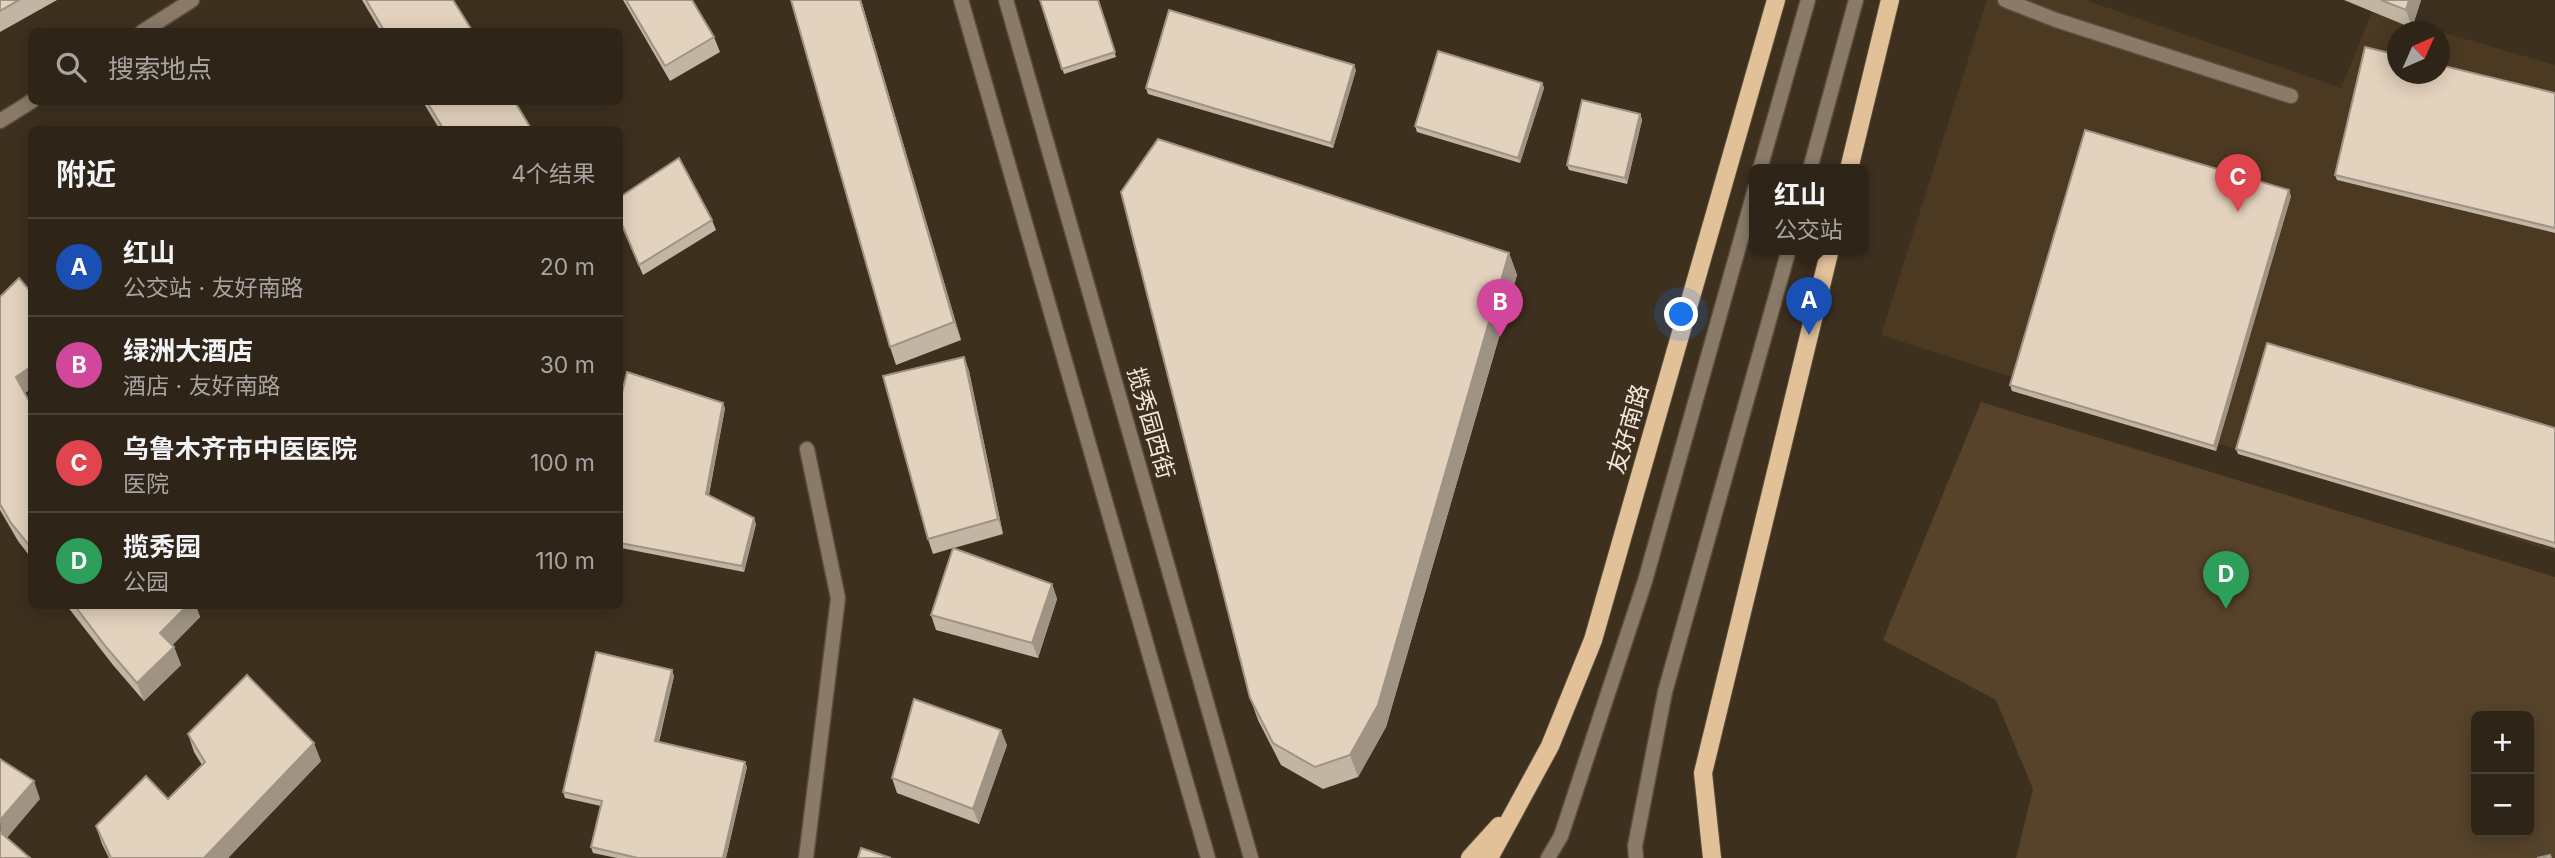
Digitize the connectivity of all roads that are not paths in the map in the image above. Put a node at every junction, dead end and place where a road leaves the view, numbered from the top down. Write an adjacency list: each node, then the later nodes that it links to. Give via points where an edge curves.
1 (192, 0): 9 (street)
2 (961, 0): 21 (street)
3 (1006, 0): 23 (street, 揽秀园西街)
4 (1776, 0): 20 (main road, 友好南路, via 1593,640 1550,746)
5 (1808, 0): 13 (street)
6 (1856, 0): 14 (street)
7 (1890, 0): 15 (main road)
8 (2004, 0): 10 (street)
9 (148, 28)
10 (2291, 96)
11 (28, 104): 12 (street)
12 (0, 121)
13 (1761, 164)
14 (1811, 164)
15 (1850, 164)
16 (1749, 210): 26 (street, via 1645,581 1561,836)
17 (1786, 255): 27 (street, via 1665,692)
18 (1829, 255): 28 (main road, via 1703,773)
19 (807, 449): 22 (street, via 838,598)
20 (1516, 808): 24 (main road); 25 (main road, 友好南路)
21 (1207, 855)
22 (806, 858)
23 (1251, 858)
24 (1470, 858)
25 (1489, 858)
26 (1548, 858)
27 (1636, 858)
28 (1712, 858)

